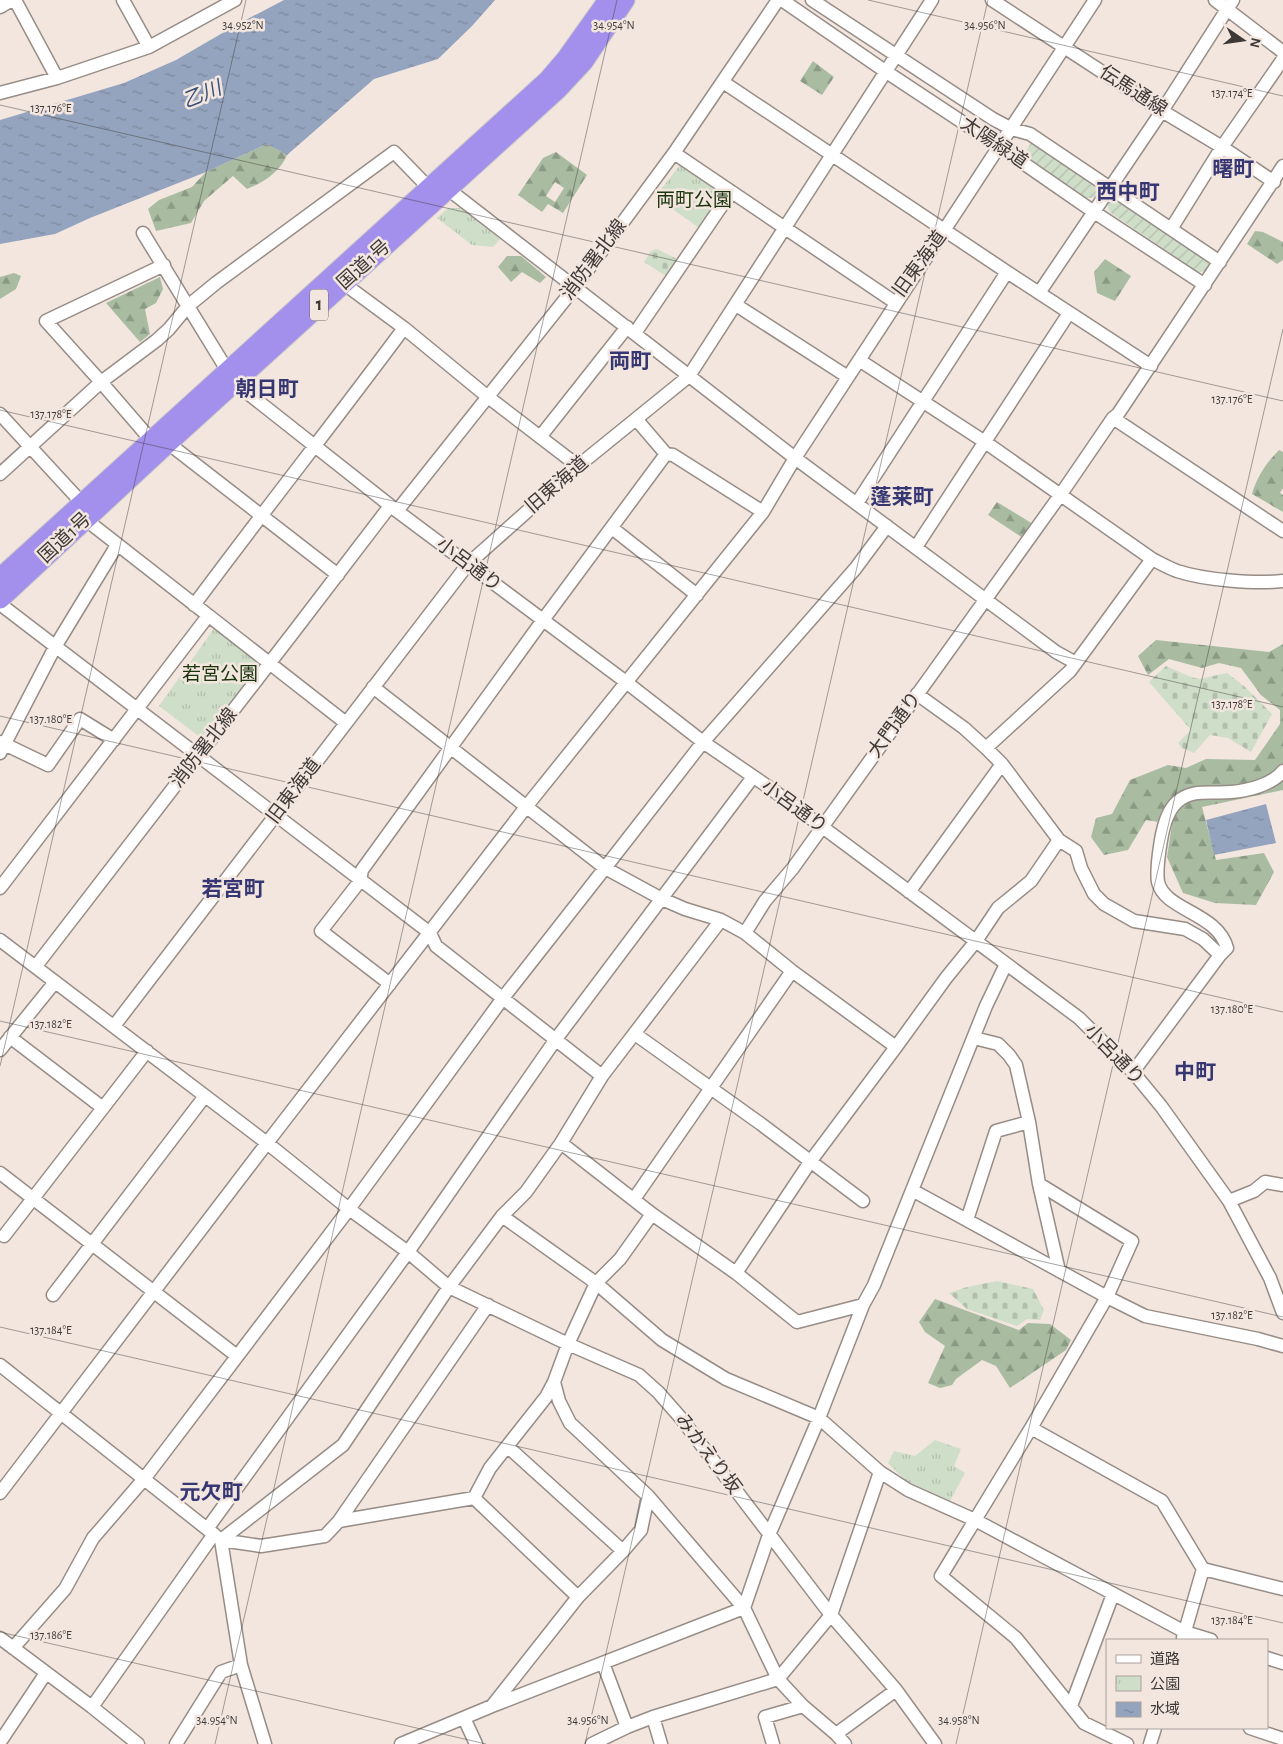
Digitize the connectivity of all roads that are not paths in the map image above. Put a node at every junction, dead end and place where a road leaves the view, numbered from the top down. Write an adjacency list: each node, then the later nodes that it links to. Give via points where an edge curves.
1 (14, 0): 13 (street); 20 (street)
2 (235, 0): 14 (street)
3 (608, 0): 31 (highway, 国道1号 / 1, via 548,80)
4 (625, 0): 32 (highway, 国道1号 / 1, via 584,61 557,90)
5 (780, 0): 19 (street, 太陽緑道); 21 (street, 消防署北線)
6 (812, 0): 17 (street, 太陽緑道)
7 (932, 0): 17 (street)
8 (1095, 0): 15 (street, 旧東海道)
9 (1215, 0): 12 (street)
10 (125, 1): 14 (street)
11 (999, 2): 15 (street, 伝馬通線)
12 (1230, 4): 16 (street); 23 (street)
13 (0, 7)
14 (149, 47): 20 (street)
15 (1065, 47): 23 (street, 伝馬通線); 24 (street, 旧東海道)
16 (1283, 52)
17 (896, 55): 19 (street); 24 (street, 太陽緑道)
18 (1283, 60): 26 (street)
19 (885, 71): 25 (street, 太陽緑道); 28 (street)
20 (57, 78): 22 (street)
21 (723, 82): 27 (street, 消防署北線); 28 (street)
22 (0, 93)
23 (1162, 111): 26 (street, 伝馬通線); 33 (street)
24 (1012, 129): 25 (street, 旧東海道); 33 (street, 太陽緑道, via 1030,134)
25 (1000, 146): 35 (street, 太陽緑道); 38 (street, 旧東海道)
26 (1222, 147): 30 (street, 伝馬通線); 37 (street)
27 (674, 153): 34 (street); 45 (street, 消防署北線)
28 (832, 155): 36 (street); 38 (street)
29 (1283, 166): 30 (street, 大門通り)
30 (1274, 182): 40 (street, 大門通り)
31 (430, 188): 49 (street, via 394,152); 56 (highway, 国道1号 / 1)
32 (448, 189): 43 (highway, 国道1号 / 1); 45 (street)
33 (1110, 189): 35 (street); 37 (street, 太陽緑道)
34 (731, 192): 36 (street); 52 (street)
35 (1094, 212): 44 (street, 太陽緑道); 46 (street)
36 (785, 229): 47 (street, 旧東海道); 48 (street, 旧東海道)
37 (1171, 229): 40 (street, 太陽緑道)
38 (944, 230): 42 (street); 47 (street, 旧東海道)
39 (143, 233): 41 (street)
40 (1220, 262): 44 (street, 大門通り)
41 (164, 264): 49 (street); 58 (street, via 46,321)
42 (1007, 272): 46 (street); 60 (street)
43 (343, 283): 51 (street); 56 (highway, 国道1号 / 1)
44 (1205, 285): 54 (street, 大門通り)
45 (575, 287): 52 (street); 59 (street, 消防署北線)
46 (1039, 293): 50 (street)
47 (896, 303): 53 (street)
48 (736, 305): 55 (street, 旧東海道); 57 (street)
49 (188, 306): 56 (street); 58 (street, via 169,329)
50 (1070, 313): 54 (street); 66 (street)
51 (404, 328): 59 (street); 68 (street)
52 (631, 330): 55 (street); 64 (street)
53 (859, 360): 57 (street); 60 (street)
54 (1151, 366): 62 (street, 大門通り)
55 (689, 376): 63 (street, 旧東海道); 70 (street)
56 (231, 377): 65 (highway, 国道1号 / 1); 68 (street, 小呂通り)
57 (848, 377): 70 (street)
58 (101, 382): 65 (street); 67 (street)
59 (488, 397): 64 (street); 75 (street, 消防署北線)
60 (923, 402): 66 (street); 74 (street)
61 (0, 414): 67 (street)
62 (1113, 418): 73 (street, 大門通り); 81 (street)
63 (636, 419): 69 (street); 71 (street, 旧東海道)
64 (540, 437): 71 (street)
65 (159, 442): 76 (highway, 国道1号 / 1); 78 (street)
66 (985, 442): 73 (street); 83 (street)
67 (30, 446): 72 (street); 76 (street)
68 (316, 446): 75 (street, 小呂通り); 78 (street)
69 (666, 454): 77 (street, via 673,455); 80 (street)
70 (795, 458): 74 (street); 77 (street)
71 (578, 466): 85 (street, 旧東海道)
72 (0, 474)
73 (1060, 494): 84 (street); 91 (street, 大門通り)
74 (857, 503): 79 (street)
75 (394, 508): 85 (street, 小呂通り); 86 (street, 消防署北線)
76 (84, 511): 82 (street); 87 (highway, 国道1号 / 1); 90 (highway, 国道1号 / 1)
77 (763, 512): 89 (street)
78 (260, 515): 86 (street); 93 (street)
79 (887, 526): 83 (street); 105 (street, via 855,569)
80 (612, 528): 89 (street); 95 (street)
81 (1283, 531)
82 (117, 545): 93 (street); 96 (street)
83 (916, 547): 91 (street)
84 (1152, 559): 88 (street, via 1202,577); 97 (street)
85 (468, 564): 95 (street, 小呂通り); 100 (street, 旧東海道)
86 (338, 575): 98 (street, 消防署北線)
87 (0, 578)
88 (1283, 581)
89 (698, 595): 99 (street)
90 (0, 599)
91 (985, 599): 97 (street, via 1056,652); 101 (street, 大門通り)
92 (0, 604): 96 (street)
93 (194, 605): 94 (street)
94 (208, 616): 98 (street); 102 (street)
95 (542, 620): 99 (street, 小呂通り); 107 (street)
96 (55, 647): 102 (street); 106 (street)
97 (1076, 663): 108 (street)
98 (271, 664): 103 (street); 109 (street, 消防署北線)
99 (626, 682): 105 (street, 小呂通り); 113 (street)
100 (374, 687): 103 (street, 旧東海道); 107 (street)
101 (917, 694): 108 (street); 115 (street, 大門通り)
102 (136, 709): 104 (street); 109 (street)
103 (346, 723): 114 (street, 旧東海道)
104 (114, 740): 106 (street, via 80,719 48,765); 119 (street)
105 (703, 742): 112 (street, 小呂通り); 117 (street)
106 (2, 747)
107 (450, 748): 113 (street); 118 (street, via 362,870)
108 (986, 748): 110 (street)
109 (197, 756): 114 (street); 129 (street, 消防署北線)
110 (1002, 764): 116 (street); 120 (street)
111 (1283, 771): 127 (street, via 1277,778 1240,791 1195,792 1176,803 1164,823 1158,883 1165,896 1211,923 1218,931 1228,948)
112 (753, 777): 115 (street, 小呂通り); 121 (street)
113 (526, 807): 117 (street); 123 (street)
114 (276, 815): 118 (street); 134 (street, 旧東海道)
115 (821, 826): 120 (street, 小呂通り); 124 (street, 大門通り)
116 (1059, 840): 126 (street, via 1030,881 998,908); 127 (street, via 1076,851 1094,894 1104,904 1134,922 1185,929 1203,939)
117 (605, 868): 121 (street); 133 (street)
118 (360, 880): 123 (street); 132 (street, via 321,931)
119 (0, 888)
120 (909, 892): 126 (street, 小呂通り)
121 (662, 899): 122 (street); 138 (street)
122 (721, 920): 124 (street); 135 (street)
123 (430, 933): 132 (street); 133 (street, via 436,946)
124 (745, 933): 130 (street)
125 (0, 940): 129 (street)
126 (976, 941): 128 (street, 小呂通り); 139 (street)
127 (1220, 955): 142 (street)
128 (1006, 964): 137 (street); 142 (street, 小呂通り, via 1079,1018)
129 (36, 966): 131 (street)
130 (792, 971): 139 (street); 144 (street)
131 (55, 982): 134 (street); 136 (street)
132 (390, 984): 148 (street)
133 (504, 998): 138 (street); 159 (street)
134 (114, 1026): 141 (street, みかえり坂)
135 (635, 1034): 143 (street); 144 (street)
136 (10, 1037): 140 (street); 146 (street)
137 (974, 1038): 147 (street, via 998,1044 1016,1065); 154 (street)
138 (556, 1039): 143 (street); 165 (street)
139 (896, 1047): 150 (street)
140 (0, 1050)
141 (147, 1051): 145 (street, みかえり坂); 146 (street)
142 (1133, 1072): 158 (street, 小呂通り)
143 (602, 1076): 149 (street)
144 (709, 1088): 150 (street); 156 (street)
145 (205, 1096): 148 (street, みかえり坂); 164 (street)
146 (103, 1108): 155 (street)
147 (1029, 1122): 152 (street); 162 (street, via 996,1131)
148 (266, 1143): 159 (street, みかえり坂); 170 (street)
149 (560, 1144): 156 (street); 161 (street, via 526,1192)
150 (810, 1162): 157 (street); 167 (street)
151 (0, 1173): 155 (street)
152 (1039, 1184): 166 (street); 172 (street, via 1132,1241)
153 (1283, 1185): 158 (street, via 1265,1182 1254,1191)
154 (912, 1190): 162 (street); 174 (street)
155 (33, 1198): 163 (street); 164 (street)
156 (634, 1199): 160 (street)
157 (863, 1201)
158 (1229, 1201): 175 (street, 小呂通り, via 1270,1278)
159 (349, 1209): 165 (street, みかえり坂); 178 (street)
160 (652, 1214): 167 (street); 168 (street, via 620,1259)
161 (502, 1216): 168 (street); 169 (street)
162 (967, 1220): 166 (street)
163 (4, 1236)
164 (92, 1244): 170 (street); 171 (street)
165 (408, 1252): 169 (street, みかえり坂); 192 (street)
166 (1059, 1271): 172 (street)
167 (736, 1274): 174 (street, via 797,1322)
168 (596, 1283): 176 (street); 182 (street, via 662,1340 726,1379)
169 (449, 1287): 173 (street, みかえり坂); 192 (street, via 342,1445)
170 (154, 1290): 178 (street); 181 (street)
171 (53, 1295)
172 (1106, 1297): 177 (street, via 1145,1316); 183 (street)
173 (488, 1305): 176 (street, みかえり坂); 191 (street)
174 (863, 1305): 182 (street)
175 (1283, 1313)
176 (568, 1344): 180 (street); 193 (street, みかえり坂, via 639,1375 658,1392)
177 (1283, 1346)
178 (238, 1356): 186 (street)
179 (0, 1365): 181 (street)
180 (554, 1382): 184 (street); 188 (street, via 559,1402 570,1423)
181 (61, 1414): 186 (street); 187 (street)
182 (819, 1418): 185 (street); 193 (street)
183 (1031, 1428): 190 (street); 195 (street, via 1162,1501)
184 (508, 1447): 189 (street, via 490,1468); 194 (street)
185 (880, 1472): 190 (street, via 908,1490); 200 (street)
186 (144, 1479): 192 (street); 204 (street, via 93,1538 65,1589)
187 (0, 1493)
188 (648, 1496): 194 (street, via 641,1530); 199 (street)
189 (474, 1498): 191 (street); 198 (street)
190 (975, 1520): 197 (street); 215 (street, via 941,1576 1016,1638)
191 (339, 1521): 192 (street, via 325,1536 261,1546)
192 (214, 1534): 208 (street); 212 (street)
193 (770, 1535): 199 (street); 200 (street, みかえり坂)
194 (624, 1551): 198 (street)
195 (1204, 1569): 196 (street); 201 (street)
196 (1283, 1589)
197 (1113, 1594): 201 (street); 215 (street)
198 (578, 1597): 213 (street)
199 (744, 1608): 206 (street); 210 (street)
200 (831, 1615): 210 (street); 211 (street, みかえり坂)
201 (1184, 1636): 203 (street)
202 (0, 1638): 204 (street)
203 (1204, 1639)
204 (13, 1648): 209 (street)
205 (1268, 1658): 207 (street)
206 (603, 1663): 213 (street); 218 (street)
207 (1283, 1663)
208 (241, 1665): 225 (street, via 221,1672); 226 (street)
209 (46, 1673): 212 (street); 223 (street)
210 (778, 1679): 214 (street); 216 (street)
211 (896, 1690): 221 (street); 232 (street, みかえり坂)
212 (92, 1706): 224 (street)
213 (492, 1706): 217 (street)
214 (803, 1706): 221 (street); 231 (street, via 766,1717)
215 (1071, 1706): 233 (street, via 1084,1723)
216 (654, 1717): 218 (street); 230 (street)
217 (464, 1718): 227 (street); 228 (street)
218 (627, 1727): 229 (street)
219 (1155, 1729): 234 (street)
220 (1253, 1729): 222 (street)
221 (840, 1739)
222 (1283, 1739)
223 (0, 1742)
224 (138, 1744)
225 (176, 1744)
226 (265, 1744)
227 (401, 1744)
228 (476, 1744)
229 (592, 1744)
230 (661, 1744)
231 (774, 1744)
232 (935, 1744)
233 (1127, 1744)
234 (1150, 1744)

